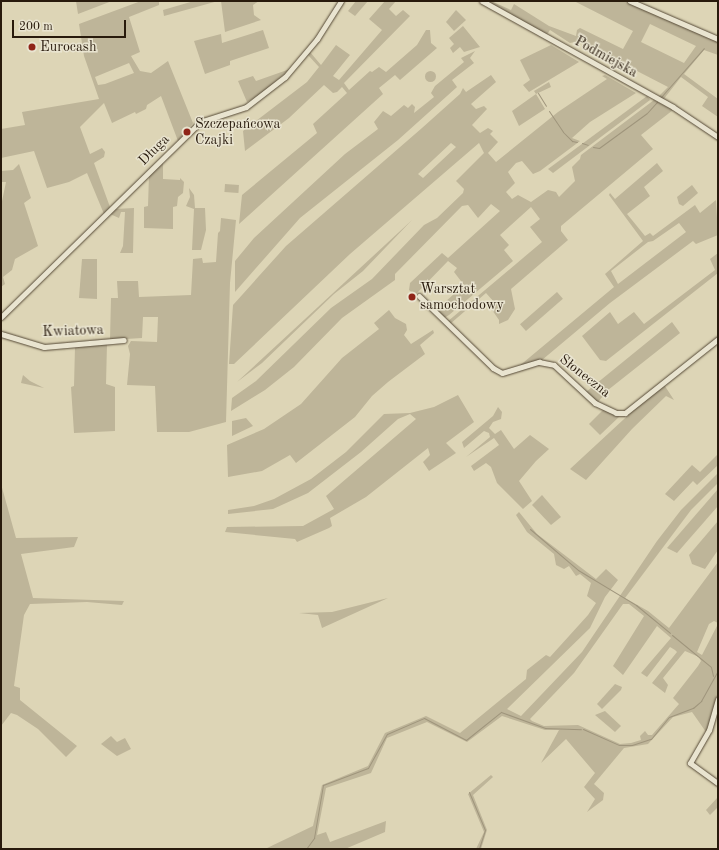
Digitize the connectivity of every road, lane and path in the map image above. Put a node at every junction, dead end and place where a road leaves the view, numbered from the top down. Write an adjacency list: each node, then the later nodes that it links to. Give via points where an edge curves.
1 (341, 1): 7 (street, Długa, via 300,62 286,77 246,107 196,126)
2 (482, 1): 5 (street, Podmiejska, via 673,107)
3 (630, 1): 4 (street)
4 (718, 39)
5 (718, 137)
6 (419, 296): 9 (street, Słoneczna, via 493,368 502,373 539,362 554,365 595,403 616,413 625,413)
7 (1, 317)
8 (1, 334): 10 (street, Kwiatowa, via 44,347)
9 (718, 339)
10 (124, 340)
11 (718, 699): 12 (street, via 709,730 690,763)
12 (718, 783)

